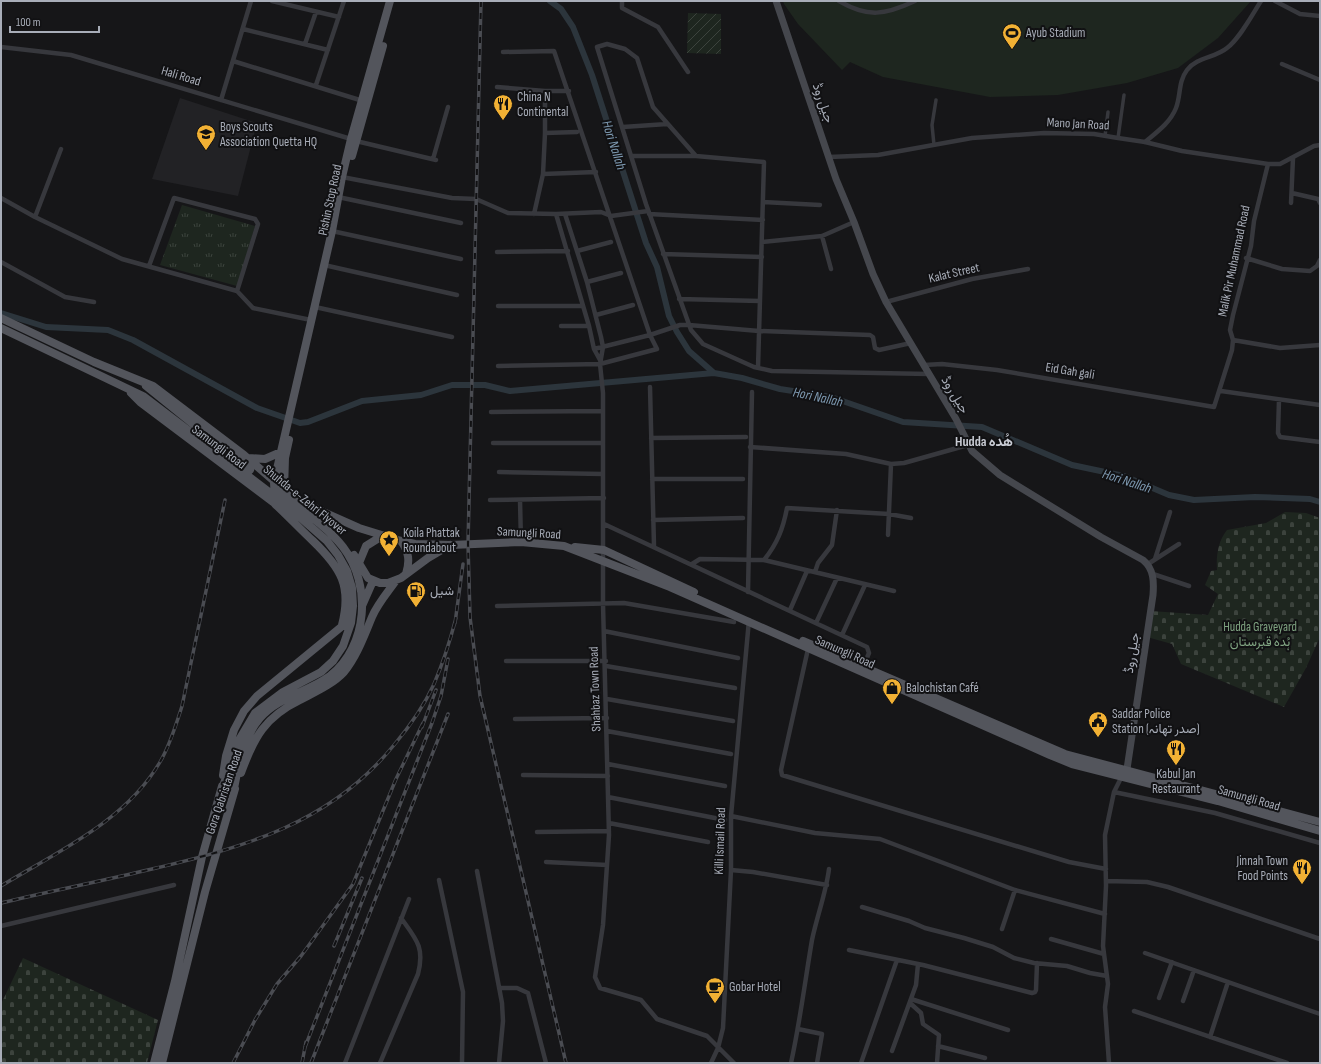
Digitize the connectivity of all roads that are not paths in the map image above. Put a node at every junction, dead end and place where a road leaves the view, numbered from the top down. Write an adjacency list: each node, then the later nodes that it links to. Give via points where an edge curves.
1 (251, 1): 15 (street)
2 (272, 1): 12 (street)
3 (344, 1): 14 (street)
4 (390, 1): 31 (main road, Pishin Stop Road)
5 (397, 1): 31 (main road, Pishin Stop Road)
6 (622, 1): 22 (street, via 622,8 658,27)
7 (776, 1): 47 (main road, جیل روڈ)
8 (839, 1): 9 (street, via 855,10 874,14 894,10)
9 (915, 1)
10 (1261, 1): 41 (street, via 1227,49 1199,60 1188,69 1181,80 1177,108 1167,124)
11 (1275, 1): 13 (street, via 1300,14)
12 (316, 12): 14 (street); 16 (street)
13 (1320, 16)
14 (339, 17): 18 (street)
15 (243, 29): 16 (street); 20 (street)
16 (305, 44): 18 (street)
17 (1, 47): 29 (street, Hali Road, via 71,55)
18 (328, 50): 24 (street)
19 (503, 52): 27 (street, via 554,50)
20 (233, 61): 24 (street); 29 (street)
21 (1282, 64): 23 (street)
22 (688, 72)
23 (1320, 80)
24 (316, 85): 31 (street)
25 (498, 87): 26 (street)
26 (545, 91): 27 (street); 36 (street)
27 (569, 91): 50 (street)
28 (1124, 95): 39 (street)
29 (221, 100): 40 (street, Hali Road)
30 (936, 100): 42 (street, via 932,125)
31 (364, 101): 40 (main road, Pishin Stop Road)
32 (448, 107): 40 (street, Hali Road, via 435,160)
33 (1108, 112): 38 (street)
34 (667, 124): 35 (street); 35 (street, via 653,107 637,58 625,49 607,44 597,47); 46 (street)
35 (622, 127): 45 (street)
36 (546, 132): 37 (street); 51 (street)
37 (577, 132)
38 (1105, 136): 39 (street, Mano Jan Road); 42 (street, Mano Jan Road, via 1044,133 972,138)
39 (1118, 138): 41 (street, Mano Jan Road)
40 (354, 140): 52 (main road, Pishin Stop Road)
41 (1145, 142): 49 (street, Mano Jan Road, via 1182,151)
42 (934, 145): 47 (street, Mano Jan Road, via 878,155)
43 (1320, 145): 48 (street, Mano Jan Road)
44 (61, 149): 65 (street)
45 (632, 156): 46 (street); 60 (street)
46 (696, 156): 56 (street, via 764,162)
47 (829, 157): 67 (main road, جیل روڈ)
48 (1293, 158): 49 (street, Mano Jan Road, via 1280,164); 53 (street)
49 (1268, 164): 78 (street, Malik Pir Muhammad Road)
50 (596, 172): 51 (street); 64 (street)
51 (543, 174): 61 (street)
52 (344, 178): 54 (main road, Pishin Stop Road); 61 (street, via 476,200 508,212)
53 (1292, 193): 57 (street); 58 (street, via 1311,196)
54 (340, 197): 68 (street); 69 (main road, Pishin Stop Road)
55 (1, 198): 65 (street)
56 (763, 202): 59 (street); 66 (street)
57 (1291, 203)
58 (1320, 203)
59 (820, 205)
60 (649, 213): 64 (street); 66 (street); 76 (street)
61 (534, 214): 62 (street)
62 (556, 214): 63 (street); 73 (street)
63 (565, 214): 64 (street, via 601,212); 74 (street)
64 (611, 216): 107 (street)
65 (35, 217): 82 (street, via 122,259)
66 (763, 220): 72 (street)
67 (854, 222): 70 (street); 94 (main road, جیل روڈ)
68 (461, 223)
69 (334, 231): 79 (street); 83 (main road, Pishin Stop Road)
70 (822, 236): 72 (street); 85 (street)
71 (611, 242): 74 (street)
72 (762, 242): 77 (street)
73 (568, 251): 75 (street); 97 (street)
74 (577, 251): 88 (street)
75 (497, 252)
76 (663, 254): 77 (street); 91 (street)
77 (762, 257): 92 (street)
78 (1246, 258): 84 (street, via 1282,269 1310,271); 109 (street, Malik Pir Muhammad Road, via 1230,330)
79 (461, 259)
80 (1320, 260): 84 (street)
81 (1, 262): 93 (street, via 65,297)
82 (149, 266): 89 (street); 89 (street, via 174,198 255,219 258,224)
83 (326, 266): 90 (street); 98 (main road, Pishin Stop Road)
84 (1318, 266)
85 (831, 269)
86 (1028, 270): 94 (street, Kalat Street, via 972,279)
87 (621, 273): 88 (street)
88 (587, 282): 99 (street)
89 (237, 291): 101 (street, via 253,308)
90 (457, 295)
91 (679, 299): 92 (street); 102 (street)
92 (760, 301): 106 (street)
93 (94, 302)
94 (886, 302): 110 (main road, جیل روڈ)
95 (633, 305): 99 (street)
96 (498, 306): 97 (street)
97 (583, 306): 104 (street)
98 (317, 308): 101 (main road, Pishin Stop Road); 108 (street); 126 (main road, Pishin Stop Road)
99 (596, 315): 112 (street)
100 (1, 318): 119 (main road, Samungli Road)
101 (312, 320): 126 (main road, Pishin Stop Road)
102 (689, 325): 106 (street); 107 (street, via 680,325); 117 (street, via 703,344)
103 (561, 326): 104 (street)
104 (589, 326): 113 (street)
105 (1, 328): 121 (main road, Samungli Road)
106 (759, 331): 110 (street, via 870,335 873,337 875,348 879,350); 117 (street)
107 (650, 335): 112 (street); 114 (street, via 657,349)
108 (452, 337)
109 (1233, 340): 111 (street, via 1280,348); 122 (street, Malik Pir Muhammad Road)
110 (911, 343): 115 (main road, جیل روڈ)
111 (1320, 345)
112 (603, 347): 113 (street); 114 (street)
113 (594, 349): 114 (street)
114 (600, 362): 116 (street); 128 (street, Shahbaz Town Road)
115 (924, 365): 118 (main road, جیل روڈ); 127 (street, Eid Gah gali, via 942,364 997,370)
116 (498, 366)
117 (758, 368): 118 (street, via 800,372)
118 (929, 374): 135 (main road, جیل روڈ)
119 (144, 384): 138 (main road, Samungli Road, via 160,390); 205 (main road, Shuhda-e-Zehri Flyover, via 332,535 349,556 361,588 362,613 358,634 341,665 322,682 288,698 267,712 251,731)
120 (650, 387): 131 (street)
121 (128, 390): 149 (main road, Samungli Road, via 140,402); 205 (main road, Shuhda-e-Zehri Flyover, via 143,396 269,492 327,541 347,571 352,588 351,623 339,654 321,672 258,709 244,730)
122 (1221, 391): 124 (street); 127 (street, Malik Pir Muhammad Road)
123 (752, 392): 136 (street)
124 (1279, 400): 125 (street); 132 (street, via 1280,437)
125 (1320, 405)
126 (294, 406): 137 (main road); 145 (main road)
127 (1213, 407)
128 (602, 411): 129 (street); 134 (street, Shahbaz Town Road)
129 (491, 412)
130 (746, 437): 131 (street)
131 (651, 438): 143 (street)
132 (1320, 442)
133 (493, 443): 134 (street)
134 (603, 443): 141 (street, Shahbaz Town Road)
135 (968, 445): 139 (street, via 904,463); 172 (main road, جیل روڈ, via 976,457 1000,475)
136 (750, 447): 139 (street, via 846,454); 169 (street)
137 (281, 452): 138 (main road, via 265,459); 144 (main road)
138 (247, 458): 144 (main road, Samungli Road)
139 (891, 464): 152 (street)
140 (498, 472): 141 (street)
141 (603, 474): 146 (street, Shahbaz Town Road)
142 (743, 479): 143 (street)
143 (652, 480): 155 (street)
144 (274, 482): 145 (main road, Samungli Road); 149 (main road)
145 (284, 490): 158 (main road, Samungli Road, via 321,511)
146 (604, 498): 148 (street); 156 (street, Shahbaz Town Road)
147 (490, 500): 148 (street)
148 (520, 500): 160 (street)
149 (275, 504): 170 (main road, Samungli Road, via 341,543); 190 (main road, via 330,557 340,572 346,597)
150 (837, 510): 152 (street); 167 (street, via 787,508 784,526 776,546); 174 (street, via 832,545 818,563)
151 (1170, 512): 166 (street)
152 (889, 514): 154 (street); 157 (street)
153 (743, 518): 155 (street)
154 (911, 518)
155 (653, 520): 164 (street)
156 (604, 524): 164 (street); 165 (street, Shahbaz Town Road)
157 (888, 535)
158 (382, 536): 159 (main road, Samungli Road); 170 (main road, via 366,546)
159 (400, 541): 162 (main road, Samungli Road); 175 (main road, via 409,560)
160 (521, 542): 162 (main road, Samungli Road); 163 (main road, Samungli Road)
161 (1179, 544): 166 (street)
162 (451, 545): 175 (main road)
163 (564, 546): 165 (main road); 168 (main road, Samungli Road)
164 (654, 546): 171 (street)
165 (604, 550): 168 (street, Shahbaz Town Road); 187 (main road)
166 (1155, 558): 172 (street)
167 (764, 560): 169 (street); 173 (street)
168 (605, 561): 184 (street, Shahbaz Town Road); 187 (main road, Samungli Road)
169 (748, 561): 171 (street, via 700,559); 183 (street)
170 (359, 564): 178 (main road, Samungli Road, via 364,574)
171 (692, 564): 183 (street)
172 (1148, 564): 176 (main road, جیل روڈ)
173 (807, 571): 174 (street); 186 (street)
174 (815, 572): 177 (street)
175 (406, 574): 179 (main road)
176 (1153, 574): 181 (street); 207 (main road, جیل روڈ, via 1153,595)
177 (837, 578): 180 (street); 189 (street)
178 (373, 581): 179 (main road); 190 (main road, Gora Qabristan Road, via 363,605)
179 (395, 582): 213 (main road, Gora Qabristan Road, via 372,616 361,644 343,672 319,690 273,716 260,731 247,756)
180 (866, 585): 182 (street); 192 (street)
181 (1189, 586)
182 (894, 591)
183 (748, 592): 186 (street)
184 (603, 604): 185 (street); 188 (street, via 624,603); 191 (street, Shahbaz Town Road)
185 (497, 606)
186 (790, 610): 189 (street)
187 (749, 620): 193 (main road, Samungli Road); 197 (main road, Samungli Road); 216 (street, Killi Ismail Road)
188 (734, 622)
189 (816, 623): 192 (street)
190 (342, 626): 211 (main road, Gora Qabristan Road, via 257,696 244,711 234,730 226,756)
191 (604, 631): 194 (street); 196 (street, Shahbaz Town Road)
192 (842, 635): 197 (street, via 867,647 869,653)
193 (808, 649): 197 (main road, Samungli Road); 228 (street, via 782,775 1069,862)
194 (738, 658)
195 (506, 661): 196 (street)
196 (606, 664): 198 (street); 199 (street, Shahbaz Town Road)
197 (862, 670): 207 (main road, Samungli Road, via 1072,764)
198 (735, 688)
199 (607, 699): 200 (street, Shahbaz Town Road); 202 (street)
200 (607, 718): 201 (street); 203 (street, Shahbaz Town Road)
201 (515, 719)
202 (733, 721)
203 (607, 731): 204 (street); 206 (street, Shahbaz Town Road)
204 (731, 754)
205 (236, 760): 211 (main road, Shuhda-e-Zehri Flyover); 213 (main road, Shuhda-e-Zehri Flyover)
206 (608, 764): 209 (street, Shahbaz Town Road); 210 (street)
207 (1125, 773): 212 (street); 215 (main road, Samungli Road)
208 (523, 775): 209 (street)
209 (608, 776): 214 (street, Shahbaz Town Road)
210 (725, 786)
211 (221, 792): 267 (main road, Gora Qabristan Road, via 202,857)
212 (1114, 792): 224 (street, via 1215,813); 228 (street, via 1104,835)
213 (233, 794): 268 (main road, Gora Qabristan Road, via 205,892)
214 (608, 797): 217 (street); 219 (street, Shahbaz Town Road)
215 (1267, 811): 218 (main road, Samungli Road); 221 (main road, Samungli Road)
216 (731, 816): 229 (street, Killi Ismail Road); 235 (street, via 815,832 880,839)
217 (725, 820)
218 (1320, 822)
219 (609, 823): 220 (street, Shahbaz Town Road); 223 (street)
220 (609, 831): 222 (street); 226 (street, Shahbaz Town Road)
221 (1320, 831)
222 (537, 832)
223 (708, 842)
224 (1320, 843)
225 (546, 862): 226 (street)
226 (607, 865): 264 (street, Shahbaz Town Road, via 603,925 595,977 600,988 641,1000 657,1019 707,1036)
227 (829, 869): 233 (street)
228 (1106, 869): 232 (street)
229 (731, 870): 233 (street); 264 (street, Killi Ismail Road, via 726,988 723,1028)
230 (477, 871): 254 (street)
231 (439, 880): 271 (street, via 463,992)
232 (1106, 881): 238 (street); 243 (street, via 1147,882 1168,887)
233 (827, 885): 260 (street, via 813,939)
234 (174, 886): 240 (street)
235 (1015, 890): 238 (street); 241 (street)
236 (409, 899): 239 (street)
237 (862, 906): 249 (street, via 924,928 993,947 1014,958)
238 (1105, 914): 246 (street)
239 (401, 918): 269 (street); 270 (street, via 421,948 421,962)
240 (1, 926)
241 (1002, 929)
242 (1051, 939): 246 (street)
243 (1320, 939)
244 (849, 950): 247 (street)
245 (1145, 953): 248 (street)
246 (1104, 954): 252 (street)
247 (896, 960): 250 (street); 278 (street)
248 (1172, 962): 251 (street); 255 (street)
249 (1037, 963): 250 (street, via 1036,990 1032,993); 252 (street, via 1067,966 1090,974)
250 (918, 964): 256 (street)
251 (1194, 970): 253 (street); 257 (street)
252 (1107, 976): 280 (street)
253 (1228, 982): 259 (street); 262 (street)
254 (499, 988): 272 (street, via 503,1021); 273 (street, via 517,988 528,993)
255 (1159, 998)
256 (911, 1001): 261 (street); 263 (street, via 921,1013 923,1024 939,1034); 265 (street)
257 (1183, 1001)
258 (1134, 1011): 262 (street)
259 (1320, 1014)
260 (798, 1029): 276 (street); 277 (street, via 822,1034)
261 (1008, 1030)
262 (1210, 1037): 281 (street)
263 (938, 1046): 266 (street); 279 (street)
264 (718, 1048): 274 (street, Killi Ismail Road); 275 (street)
265 (892, 1051)
266 (985, 1058)
267 (154, 1063)
268 (162, 1063)
269 (345, 1063)
270 (380, 1063)
271 (462, 1063)
272 (499, 1063)
273 (546, 1063)
274 (711, 1063)
275 (734, 1063)
276 (791, 1063)
277 (817, 1063)
278 (861, 1063)
279 (937, 1063)
280 (1109, 1063)
281 (1288, 1063)

